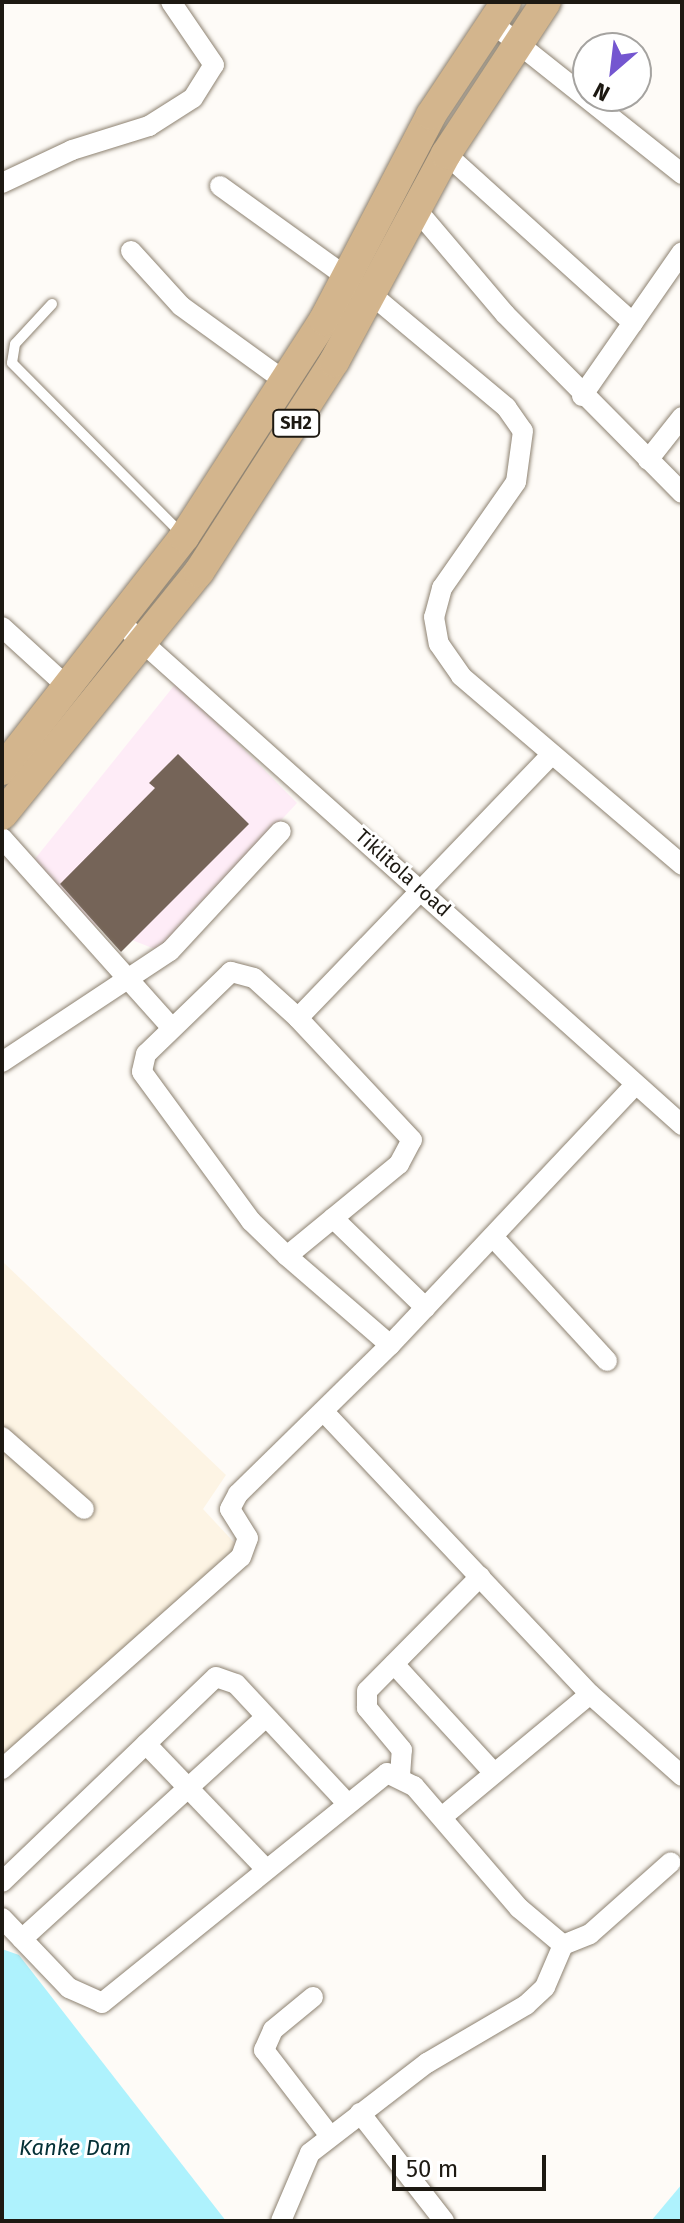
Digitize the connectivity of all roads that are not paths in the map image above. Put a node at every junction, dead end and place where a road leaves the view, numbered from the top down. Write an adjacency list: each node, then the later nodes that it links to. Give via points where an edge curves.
1 (171, 2): 7 (street, via 214,65 193,98 149,126 72,150)
2 (546, 2): 4 (main road, SH2)
3 (499, 12): 4 (street); 12 (main road, SH2, via 431,115)
4 (518, 43): 5 (main road, SH2); 6 (street)
5 (446, 154): 9 (main road, SH2); 14 (street)
6 (682, 174)
7 (2, 183)
8 (220, 186): 12 (street)
9 (416, 209): 12 (main road, SH2); 16 (street)
10 (131, 251): 15 (street, via 181,306)
11 (682, 252): 14 (street)
12 (360, 286): 15 (main road, SH2); 23 (main road, SH2); 25 (street, via 506,407 523,431 516,482 442,588 434,617 439,644 461,676)
13 (52, 304): 20 (lane, via 15,344 12,363)
14 (633, 323): 16 (street)
15 (286, 382): 20 (main road, SH2)
16 (582, 396): 18 (street)
17 (682, 417): 18 (street)
18 (648, 460): 19 (street)
19 (682, 493)
20 (184, 537): 21 (main road, SH2)
21 (121, 623): 23 (street, Tiklitola road); 24 (main road, SH2)
22 (2, 627): 24 (street)
23 (147, 644): 27 (main road, SH2); 31 (street, Tiklitola road)
24 (70, 689): 26 (main road, SH2)
25 (552, 754): 30 (street); 31 (street)
26 (2, 770)
27 (2, 815)
28 (281, 831): 32 (street, via 204,919)
29 (2, 838): 32 (street)
30 (682, 865)
31 (419, 887): 33 (street); 36 (street, Tiklitola road)
32 (131, 981): 34 (street); 35 (street, via 68,1012)
33 (298, 1018): 34 (street, via 241,971 222,977); 38 (street, via 391,1110 412,1140 399,1164)
34 (171, 1027): 40 (street, via 141,1064 146,1081 215,1179)
35 (6, 1052)
36 (635, 1085): 37 (street, Tiklitola road); 39 (street)
37 (682, 1125)
38 (333, 1218): 40 (street); 41 (street)
39 (494, 1238): 41 (street); 43 (street)
40 (287, 1256): 42 (street)
41 (426, 1308): 42 (street)
42 (390, 1345): 44 (street)
43 (607, 1361)
44 (325, 1413): 47 (street); 52 (street, via 232,1502 248,1538 241,1557)
45 (2, 1437): 46 (street)
46 (84, 1509)
47 (480, 1577): 48 (street); 49 (street)
48 (394, 1664): 53 (street); 54 (street, via 364,1700 402,1750)
49 (590, 1694): 53 (street); 55 (street)
50 (266, 1717): 51 (street, via 236,1684 216,1677); 56 (street); 57 (street)
51 (146, 1744): 56 (street); 61 (street)
52 (2, 1769)
53 (494, 1773): 58 (street)
54 (400, 1776): 57 (street, via 375,1778); 58 (street)
55 (682, 1776)
56 (187, 1787): 60 (street); 63 (street)
57 (345, 1801): 60 (street)
58 (442, 1817): 64 (street, via 519,1908)
59 (671, 1862): 64 (street, via 590,1934)
60 (264, 1867): 63 (street, via 102,2003 69,1988)
61 (2, 1882)
62 (2, 1918): 63 (street)
63 (22, 1939)
64 (563, 1945): 66 (street, via 545,1987 526,2005 427,2063)
65 (313, 1997): 67 (street, via 273,2030 264,2050)
66 (360, 2113): 67 (street); 69 (street)
67 (330, 2136): 68 (street, via 296,2176)
68 (281, 2221)
69 (444, 2221)

